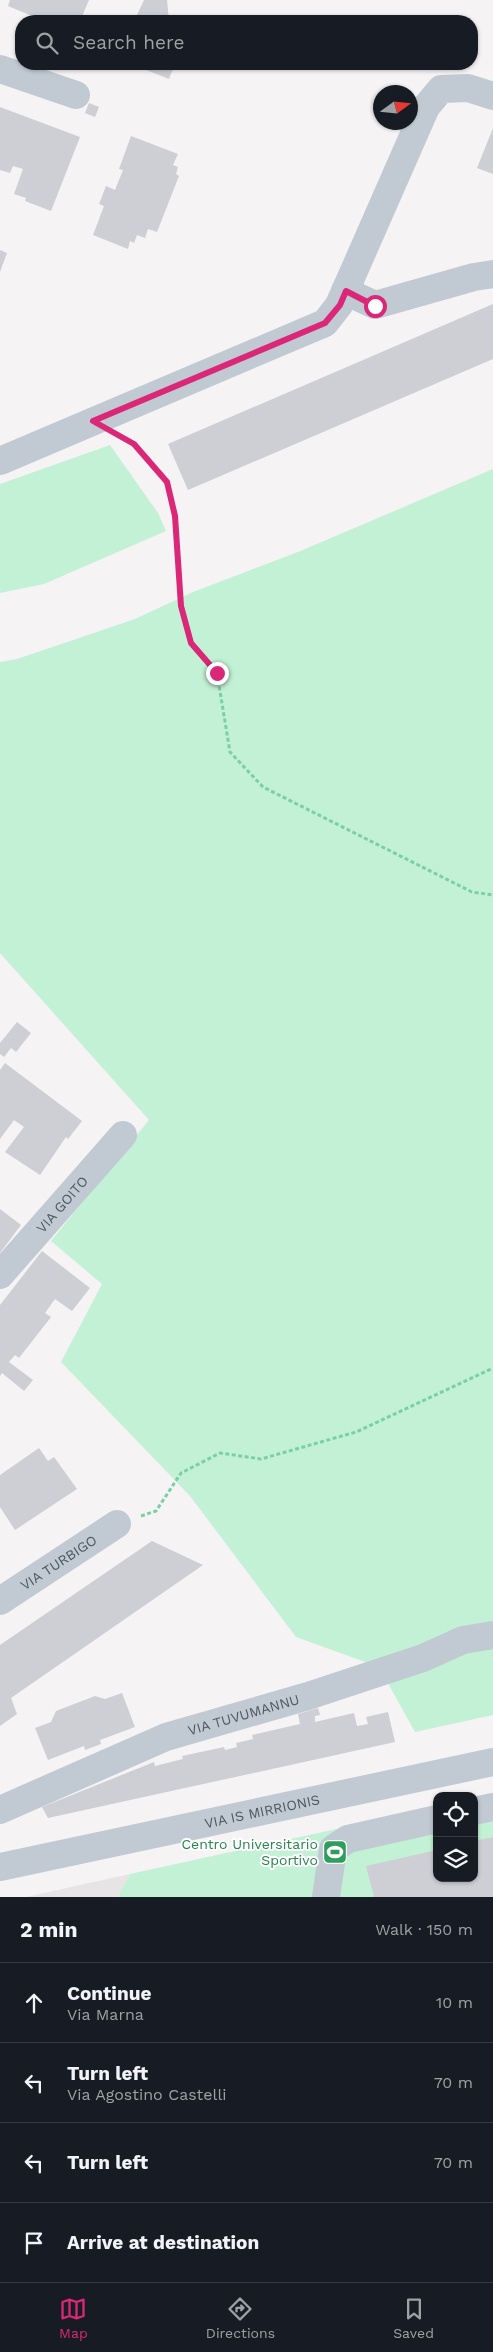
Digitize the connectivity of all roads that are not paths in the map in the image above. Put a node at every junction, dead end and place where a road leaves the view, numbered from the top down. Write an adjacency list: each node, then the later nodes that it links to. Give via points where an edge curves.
1 (0, 69): 2 (street)
2 (76, 95)
3 (493, 96): 5 (street, via 468,88 441,89 426,107)
4 (493, 274): 5 (street, via 375,306)
5 (346, 291): 6 (street, via 340,305 325,323)
6 (0, 460)
7 (123, 1135): 8 (street, VIA GOITO)
8 (0, 1275)
9 (117, 1524): 10 (street, VIA TURBIGO)
10 (0, 1601)
11 (493, 1635): 14 (street, VIA TUVUMANNU, via 463,1640 423,1658 308,1696 166,1737)
12 (493, 1762): 17 (street, VIA IS MIRRIONIS)
13 (493, 1807): 15 (street)
14 (0, 1810)
15 (478, 1810)
16 (433, 1820): 18 (street, via 348,1839 332,1849)
17 (0, 1867)
18 (326, 1897)

